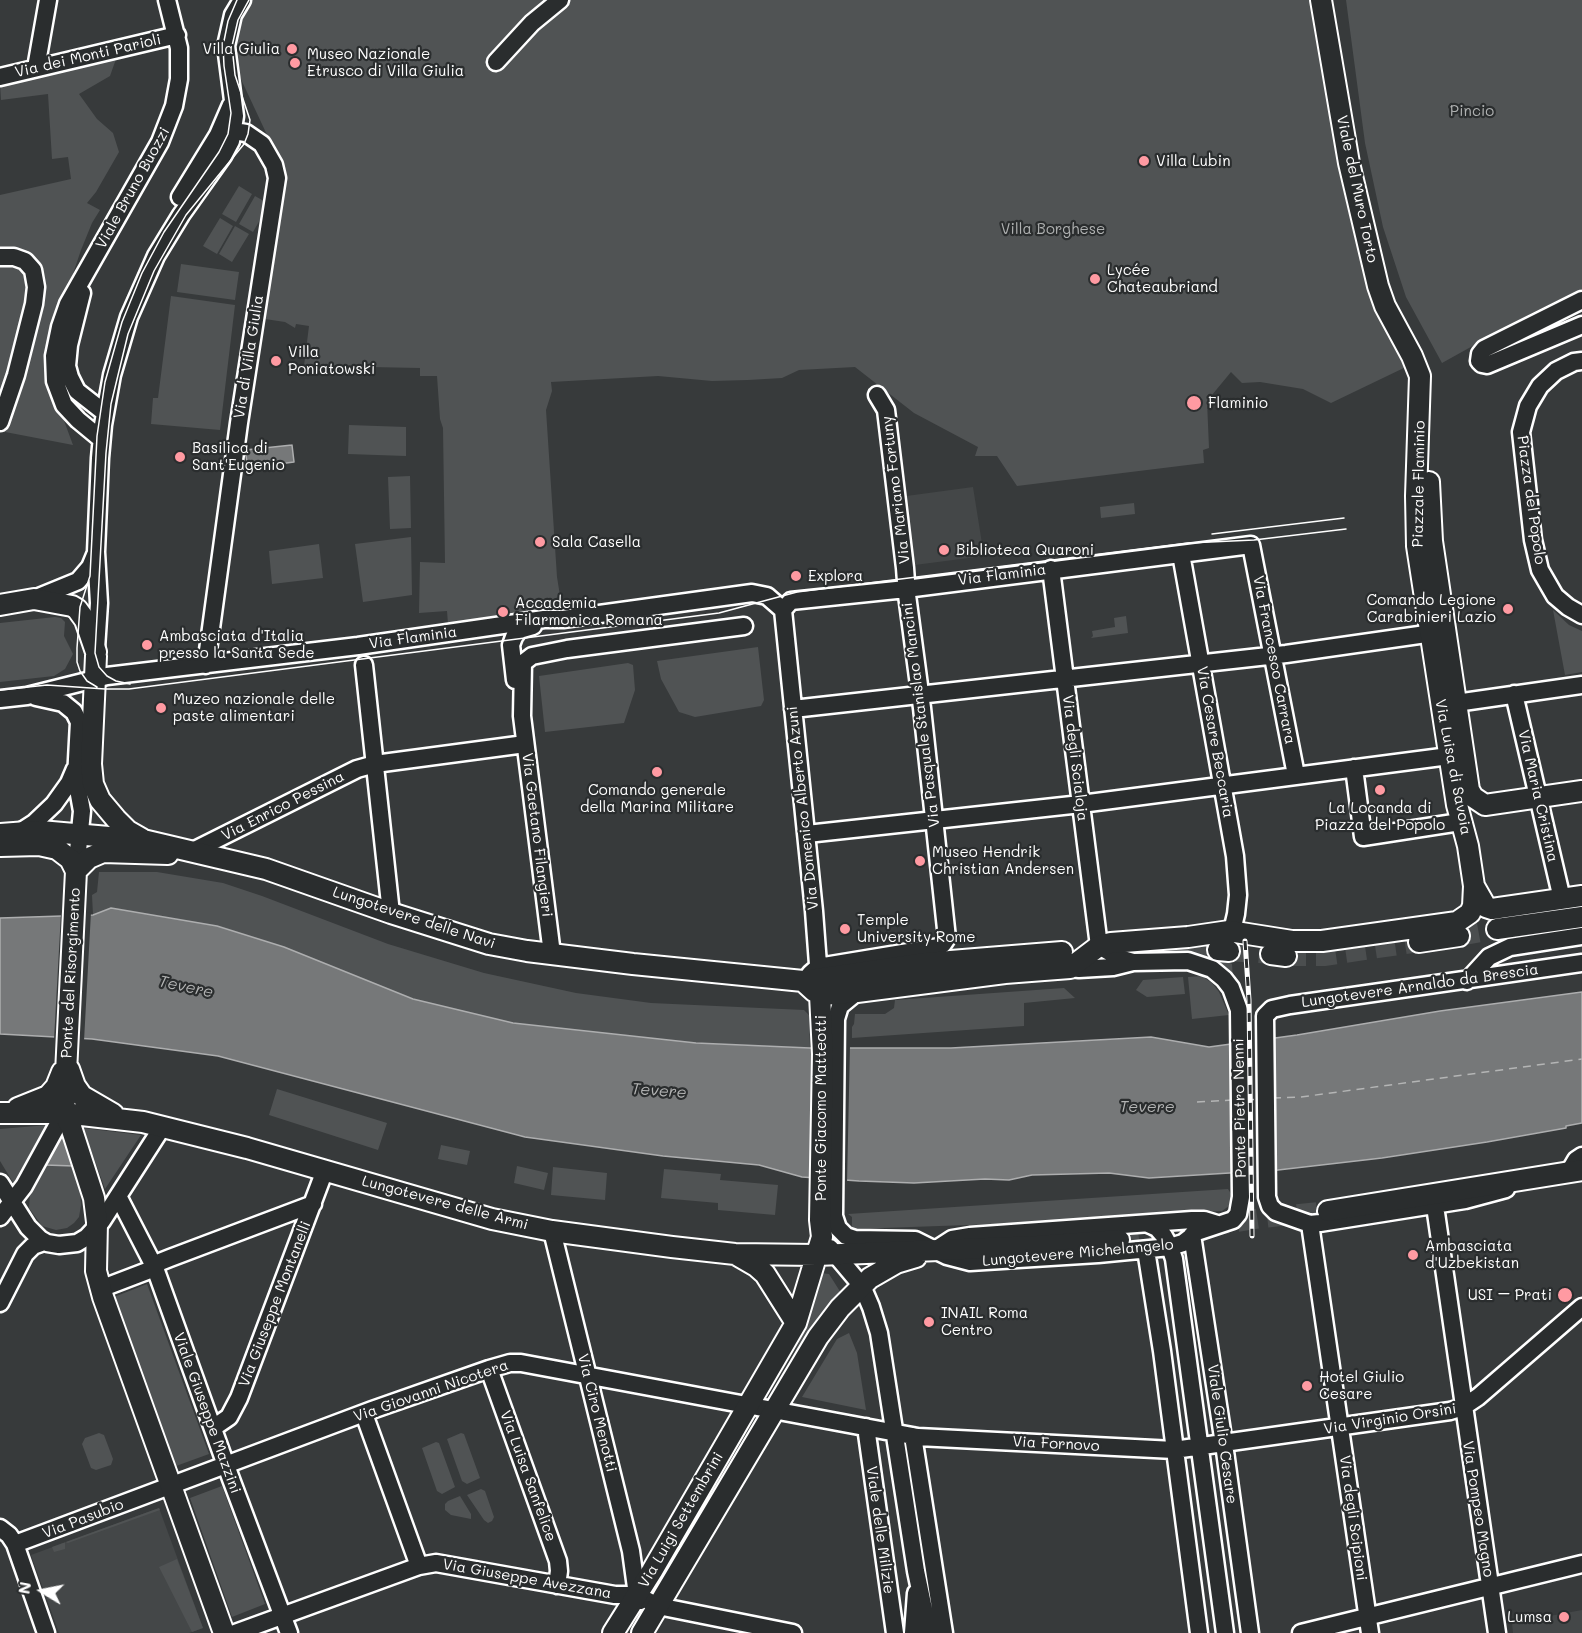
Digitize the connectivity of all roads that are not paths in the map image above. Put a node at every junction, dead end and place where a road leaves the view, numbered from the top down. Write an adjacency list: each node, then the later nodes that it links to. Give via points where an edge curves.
1 (48, 0): 9 (street)
2 (167, 0): 7 (street, Viale Bruno Buozzi)
3 (560, 0): 8 (street)
4 (1321, 0): 19 (main road, Viale del Muro Torto, via 1347,153 1378,286 1391,318)
5 (1335, 0): 19 (main road, Viale del Muro Torto, via 1356,149 1369,208 1392,292)
6 (238, 7): 11 (street, via 226,46)
7 (177, 35): 9 (street, Via dei Monti Parioli); 15 (street, Viale Bruno Buozzi, via 179,79 172,115)
8 (496, 62)
9 (36, 68): 10 (street, Via dei Monti Parioli)
10 (0, 77)
11 (233, 98): 12 (street); 14 (street, via 218,135 164,223)
12 (240, 132): 14 (street, via 177,221); 42 (street, Via di Villa Giulia, via 264,146 277,178)
13 (0, 257): 22 (street, via 25,261 33,270 36,287 16,375)
14 (150, 267): 21 (street, via 117,353)
15 (89, 269): 21 (street, Viale Bruno Buozzi, via 67,366 78,391); 23 (street, Viale Bruno Buozzi, via 63,317 53,367 58,391 68,410)
16 (1582, 300): 17 (street, via 1484,349 1479,361 1487,365)
17 (1582, 325)
18 (1579, 359): 32 (street, Piazza del Popolo, via 1548,377 1533,395 1522,421 1521,437 1540,570 1555,596)
19 (1424, 368): 36 (main road, Piazzale Flaminio, via 1416,525 1418,559)
20 (876, 395): 28 (street, Via Mariano Fortuny, via 886,410)
21 (105, 413): 23 (street)
22 (0, 422)
23 (101, 439): 25 (street)
24 (1251, 544): 26 (street, Via Flaminia); 40 (street, Via Francesco Carrara)
25 (96, 552): 29 (street, via 78,581); 39 (street)
26 (1181, 554): 27 (street, Via Flaminia); 41 (street, Via Cesare Beccaria)
27 (1051, 569): 28 (street, Via Flaminia); 45 (street, Via degli Scialoja)
28 (906, 589): 31 (street, Via Flaminia, via 792,601); 49 (street, Via Pasquale Stanislao Mancini)
29 (34, 599): 30 (main road); 39 (main road, via 77,609 85,620)
30 (0, 605)
31 (783, 610): 33 (street, Via Flaminia, via 761,594); 53 (street, Via Domenico Alberto Azuni)
32 (1582, 615)
33 (563, 619): 35 (street, Via Flaminia); 37 (street, via 520,628)
34 (744, 626): 38 (street)
35 (476, 630): 37 (street, via 496,633); 42 (street, Via Flaminia)
36 (1438, 637): 40 (street); 52 (main road, Via Luisa di Savoia); 56 (main road, Via Luisa di Savoia)
37 (511, 645): 44 (street)
38 (567, 650): 44 (street, via 519,652); 54 (street, via 524,661)
39 (96, 654): 46 (main road)
40 (1273, 655): 41 (street); 60 (street, Via Francesco Carrara)
41 (1200, 663): 45 (street); 61 (street, Via Cesare Beccaria)
42 (206, 664): 46 (street, Via Flaminia)
43 (364, 665): 58 (street)
44 (513, 667): 54 (street)
45 (1065, 678): 49 (street); 64 (street, Via degli Scialoja)
46 (95, 679): 50 (street, Via Flaminia); 57 (main road)
47 (1582, 685): 48 (street)
48 (1514, 694): 52 (street); 63 (street, Via Maria Cristina)
49 (920, 695): 53 (street); 66 (street, Via Pasquale Stanislao Mancini)
50 (27, 696): 51 (street); 57 (street, Ponte del Risorgimento, via 55,700 74,712)
51 (0, 699)
52 (1456, 702): 65 (main road, Via Luisa di Savoia, via 1470,793)
53 (793, 710): 71 (street, Via Domenico Alberto Azuni)
54 (522, 716): 55 (street, Via Gaetano Filangieri)
55 (525, 744): 58 (street, Via Enrico Pessina); 88 (street, Via Gaetano Filangieri)
56 (1449, 756): 59 (street); 67 (main road, Via Luisa di Savoia)
57 (84, 763): 68 (street, via 39,819); 70 (street, Ponte del Risorgimento, via 76,778 82,812); 72 (main road, via 100,800 120,824)
58 (375, 764): 75 (street, Via Enrico Pessina, via 353,770); 80 (street)
59 (1354, 768): 60 (street); 67 (street, via 1363,837)
60 (1296, 775): 61 (street)
61 (1223, 785): 64 (street); 86 (street, Via Cesare Beccaria, via 1237,885 1237,908)
62 (1582, 791): 63 (main road)
63 (1538, 797): 65 (main road); 79 (street, Via Maria Cristina)
64 (1081, 804): 66 (street); 87 (street, Via degli Scialoja)
65 (1485, 805): 74 (main road, via 1474,823)
66 (934, 819): 71 (street); 92 (street, Via Pasquale Stanislao Mancini, via 944,944)
67 (1460, 822): 74 (main road, Via Luisa di Savoia)
68 (20, 832): 69 (main road, Lungotevere delle Navi); 70 (main road, Lungotevere delle Navi)
69 (0, 834)
70 (80, 834): 72 (main road, Lungotevere delle Navi); 76 (street, Ponte del Risorgimento)
71 (807, 834): 92 (street, Via Domenico Alberto Azuni)
72 (143, 840): 75 (main road, Lungotevere delle Navi)
73 (0, 846): 76 (main road, via 39,845 57,849 70,859)
74 (1468, 846): 77 (main road, Via Luisa di Savoia)
75 (193, 851): 76 (main road, Lungotevere delle Navi, via 103,852 89,858); 80 (main road, Lungotevere delle Navi, via 266,869)
76 (76, 872): 97 (main road, Ponte del Risorgimento)
77 (1474, 886): 79 (main road, via 1485,906 1492,909); 86 (main road, via 1472,909 1457,922 1315,942)
78 (1582, 896): 79 (main road)
79 (1562, 899)
80 (391, 913): 88 (main road, Lungotevere delle Navi, via 489,944)
81 (1582, 917): 82 (main road)
82 (1497, 929)
83 (1459, 936): 85 (main road)
84 (1582, 936): 93 (street, via 1510,947 1489,957)
85 (1419, 942)
86 (1226, 944): 87 (main road, via 1188,937)
87 (1099, 946): 89 (main road); 90 (street)
88 (552, 954): 92 (main road, Lungotevere delle Navi)
89 (1066, 960): 90 (street, via 1079,969); 92 (main road, via 926,963); 94 (main road, via 1005,973)
90 (1133, 962): 107 (street, Ponte Pietro Nenni, via 1193,962 1208,967 1231,988 1239,1019)
91 (1582, 963): 93 (street, Lungotevere Arnaldo da Brescia)
92 (815, 981): 94 (main road); 95 (main road, Ponte Giacomo Matteotti)
93 (1467, 981): 96 (street, Lungotevere Arnaldo da Brescia, via 1281,1006 1269,1011)
94 (857, 992): 95 (street)
95 (829, 1019): 119 (main road, Ponte Giacomo Matteotti, via 823,1054)
96 (1265, 1019): 115 (street, Ponte Pietro Nenni, via 1267,1197 1276,1212)
97 (66, 1058): 98 (main road, via 51,1094); 99 (main road, Ponte del Risorgimento); 100 (main road, via 82,1096)
98 (1, 1113): 99 (main road, Lungotevere delle Armi)
99 (64, 1113): 100 (main road, Lungotevere delle Armi); 108 (street); 116 (main road, via 94,1194)
100 (124, 1119): 101 (main road, Lungotevere delle Armi)
101 (163, 1126): 102 (main road, Lungotevere delle Armi); 106 (street)
102 (325, 1170): 109 (street, Via Giuseppe Montanelli); 117 (main road, Lungotevere delle Armi, via 492,1219)
103 (1579, 1171): 104 (main road)
104 (1530, 1178): 110 (street, via 1487,1195); 111 (main road)
105 (0, 1183): 108 (street)
106 (118, 1196): 116 (street); 127 (street, Viale Giuseppe Mazzini)
107 (1241, 1197): 114 (street, Lungotevere Michelangelo, via 1237,1217)
108 (12, 1203): 112 (street); 122 (street)
109 (313, 1204): 127 (street, via 160,1262); 142 (street, Via Giuseppe Montanelli, via 235,1406 227,1420)
110 (1435, 1206): 115 (street); 137 (street, Via Pompeo Magno)
111 (1328, 1211)
112 (0, 1217)
113 (1148, 1224): 114 (street, Lungotevere Michelangelo, via 1199,1220); 123 (street, via 1159,1230); 124 (street, Lungotevere Michelangelo, via 964,1236)
114 (1218, 1224): 118 (street, Lungotevere Michelangelo)
115 (1310, 1224): 141 (street, Via degli Scipioni)
116 (97, 1228): 122 (street, via 74,1244); 129 (main road)
117 (552, 1232): 126 (main road, Lungotevere delle Armi); 135 (street, Via Ciro Menotti)
118 (1192, 1235): 123 (street, Lungotevere Michelangelo); 145 (street, Viale Giulio Cesare)
119 (827, 1239): 120 (street, Ponte Giacomo Matteotti, via 835,1223 850,1238); 124 (main road, Lungotevere Michelangelo); 126 (main road, Lungotevere delle Armi); 130 (street, Viale delle Milizie); 133 (main road, Via Luigi Settembrini)
120 (860, 1240): 124 (street, Lungotevere Michelangelo, via 910,1239)
121 (1119, 1240): 124 (main road, Lungotevere Michelangelo)
122 (44, 1242): 128 (street, via 28,1250)
123 (1170, 1247): 125 (street, Lungotevere Michelangelo); 146 (street, Viale Giulio Cesare)
124 (935, 1250): 125 (street, Lungotevere Michelangelo, via 970,1262); 130 (main road, Via Luigi Settembrini, via 896,1263)
125 (1146, 1250): 147 (street)
126 (735, 1254): 133 (main road, via 765,1274)
127 (155, 1268): 129 (street); 142 (street, Viale Giuseppe Mazzini)
128 (4, 1283): 131 (street)
129 (100, 1289): 150 (main road)
130 (856, 1292): 138 (main road, Via Luigi Settembrini, via 812,1346); 143 (street, Viale delle Milizie, via 871,1307 879,1333)
131 (0, 1303)
132 (1582, 1307): 137 (street, Via Virginio Orsini)
133 (796, 1323): 136 (main road, Via Luigi Settembrini)
134 (489, 1369): 135 (street, Via Giovanni Nicotera, via 521,1363); 139 (street, Via Giovanni Nicotera); 157 (street, Via Luisa Sanfelice, via 558,1561)
135 (588, 1376): 136 (street, Via Giovanni Nicotera); 159 (street, Via Ciro Menotti, via 635,1567)
136 (748, 1406): 138 (street, Via Giovanni Nicotera); 149 (main road, Via Luigi Settembrini)
137 (1463, 1407): 141 (street, Via Virginio Orsini); 158 (street, Via Pompeo Magno)
138 (774, 1411): 140 (street, Via Giovanni Nicotera); 151 (main road, Via Luigi Settembrini)
139 (364, 1414): 148 (street, Via Giovanni Nicotera); 155 (street)
140 (866, 1427): 143 (street, Via Fornovo); 170 (street, Viale delle Milizie)
141 (1340, 1427): 145 (street, Via Virginio Orsini); 162 (street, Via degli Scipioni)
142 (213, 1428): 148 (street, Viale Giuseppe Mazzini)
143 (895, 1432): 144 (street, Via Fornovo); 156 (street, Viale delle Milizie)
144 (914, 1436): 147 (street, Via Fornovo); 173 (street)
145 (1224, 1444): 146 (street, Via Virginio Orsini); 176 (street, Viale Giulio Cesare)
146 (1198, 1447): 147 (street, Via Fornovo); 175 (street, Viale Giulio Cesare)
147 (1174, 1450): 174 (street)
148 (226, 1466): 150 (street, Via Giovanni Nicotera); 160 (street, Viale Giuseppe Mazzini)
149 (708, 1474): 151 (street); 159 (main road, Via Luigi Settembrini)
150 (171, 1486): 153 (street, Via Pasubio); 165 (main road)
151 (730, 1486): 161 (main road, Via Luigi Settembrini)
152 (0, 1528): 153 (street)
153 (15, 1544): 164 (street)
154 (1582, 1564): 158 (street)
155 (419, 1566): 157 (street, Via Giuseppe Avezzana, via 436,1563); 160 (street, Via Giuseppe Avezzana)
156 (916, 1571): 171 (street, Viale delle Milizie); 172 (street, Viale delle Milizie)
157 (557, 1585): 159 (street, Via Giuseppe Avezzana)
158 (1490, 1586): 162 (street); 178 (street, Via Pompeo Magno)
159 (637, 1595): 161 (street); 168 (main road, Via Luigi Settembrini)
160 (283, 1617): 166 (street, Via Giuseppe Avezzana); 167 (street, Viale Giuseppe Mazzini)
161 (650, 1623): 163 (street)
162 (1369, 1625): 177 (street)
163 (768, 1631): 169 (street)
164 (46, 1633)
165 (224, 1633)
166 (235, 1633)
167 (290, 1633)
168 (613, 1633)
169 (792, 1633)
170 (895, 1633)
171 (913, 1633)
172 (929, 1633)
173 (944, 1633)
174 (1199, 1633)
175 (1225, 1633)
176 (1250, 1633)
177 (1301, 1633)
178 (1497, 1633)

